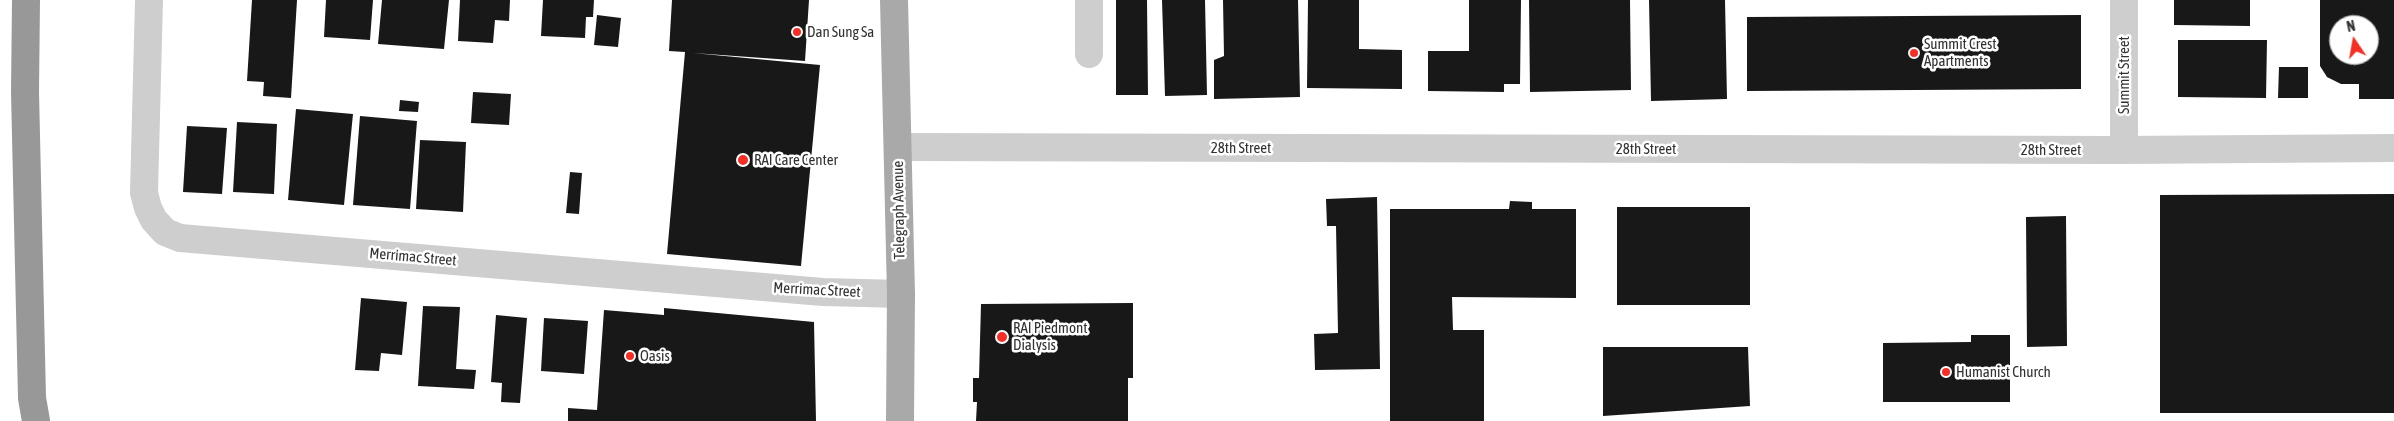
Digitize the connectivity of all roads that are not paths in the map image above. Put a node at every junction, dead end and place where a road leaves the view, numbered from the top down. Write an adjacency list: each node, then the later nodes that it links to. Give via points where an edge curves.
1 (15, 0): 8 (highway)
2 (26, 0): 8 (highway)
3 (149, 0): 12 (street, Merrimac Street, via 144,193 154,220 165,232 180,238 823,292)
4 (894, 0): 9 (main road, Telegraph Avenue)
5 (1089, 0): 7 (street)
6 (2124, 0): 11 (street, Summit Street)
7 (1089, 54)
8 (25, 92): 13 (highway, via 32,398)
9 (898, 147): 11 (street, 28th Street); 12 (main road, Telegraph Avenue)
10 (2394, 148): 11 (street, 28th Street)
11 (2124, 150)
12 (900, 294): 14 (main road, Telegraph Avenue)
13 (36, 421)
14 (900, 421)

